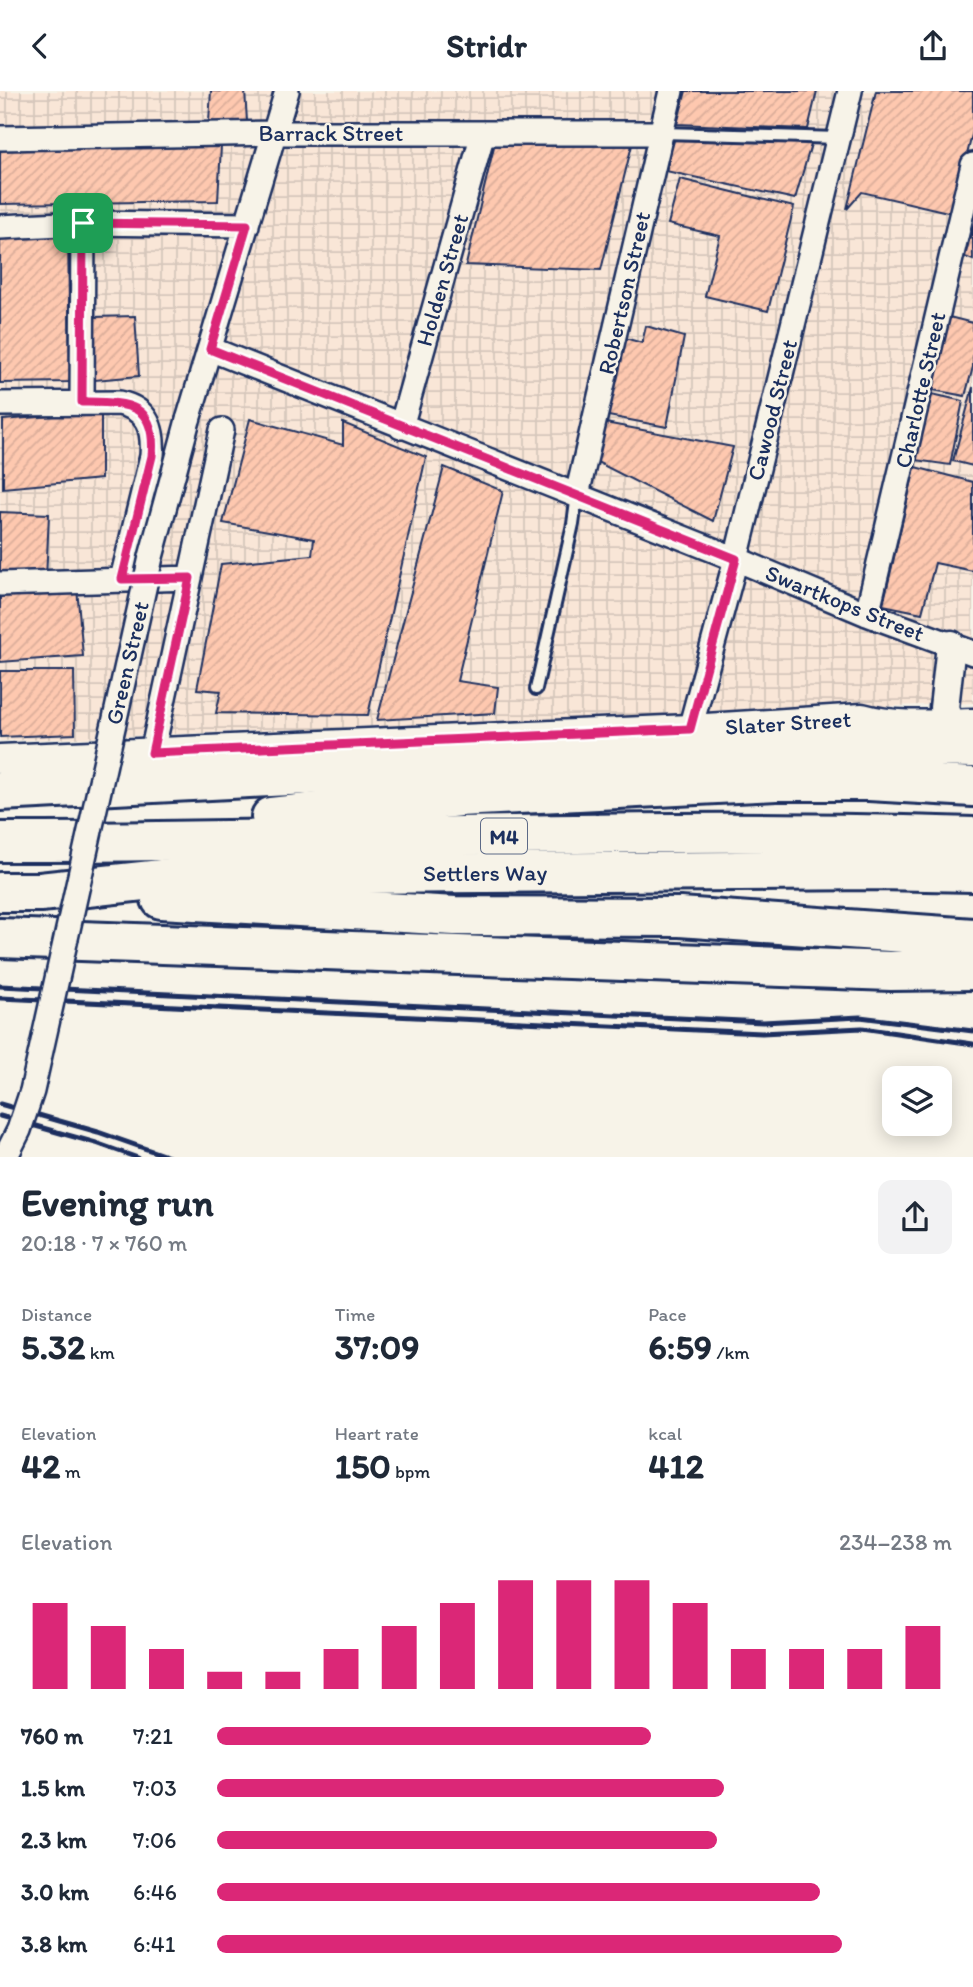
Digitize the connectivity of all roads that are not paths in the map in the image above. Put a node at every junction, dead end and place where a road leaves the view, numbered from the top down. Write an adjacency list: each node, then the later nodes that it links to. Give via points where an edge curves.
1 (287, 91): 4 (street, Green Street)
2 (671, 91): 6 (street, Robertson Street)
3 (850, 91): 8 (street, Cawood Street)
4 (275, 133): 5 (street, Barrack Street); 7 (street, Barrack Street); 11 (street, Green Street)
5 (484, 133): 6 (street, Barrack Street); 16 (street, Holden Street)
6 (662, 133): 8 (lane); 18 (street, Robertson Street)
7 (0, 138)
8 (839, 138): 19 (street, Cawood Street)
9 (973, 165): 23 (street, Charlotte Street)
10 (83, 223): 11 (street); 12 (street); 14 (street)
11 (247, 225): 13 (street, Green Street)
12 (0, 227)
13 (210, 349): 16 (street, Swartkops Street); 41 (street, Green Street, bridge, via 151,557 32,1091)
14 (82, 402): 15 (street); 21 (street, via 128,405 144,414 150,426 152,456)
15 (0, 404)
16 (401, 427): 18 (street, Swartkops Street)
17 (222, 430): 20 (street, Green Street)
18 (577, 495): 19 (street, Swartkops Street); 25 (lane)
19 (736, 559): 23 (street, Swartkops Street); 28 (street, Cawood Street)
20 (190, 578): 21 (street); 29 (street, Green Street)
21 (122, 579): 22 (street)
22 (0, 584)
23 (867, 614): 24 (street, Swartkops Street)
24 (962, 649): 27 (street)
25 (536, 689)
26 (973, 707): 27 (street, Slater Street)
27 (960, 726): 28 (street, Slater Street, via 886,711 862,718); 32 (highway, via 925,747)
28 (690, 729): 29 (street, Slater Street)
29 (152, 753): 30 (street, Slater Street)
30 (0, 759)
31 (973, 786): 34 (highway, via 776,781 459,797)
32 (0, 790)
33 (973, 837): 34 (highway, Settlers Way / M4, via 729,833)
34 (18, 842)
35 (973, 872): 37 (highway, Settlers Way / M4, via 199,875)
36 (0, 892): 37 (highway, Settlers Way / M4)
37 (40, 892): 39 (highway, via 455,916 680,917)
38 (0, 938): 40 (highway, via 891,971)
39 (973, 938)
40 (973, 970)
41 (5, 1157)

